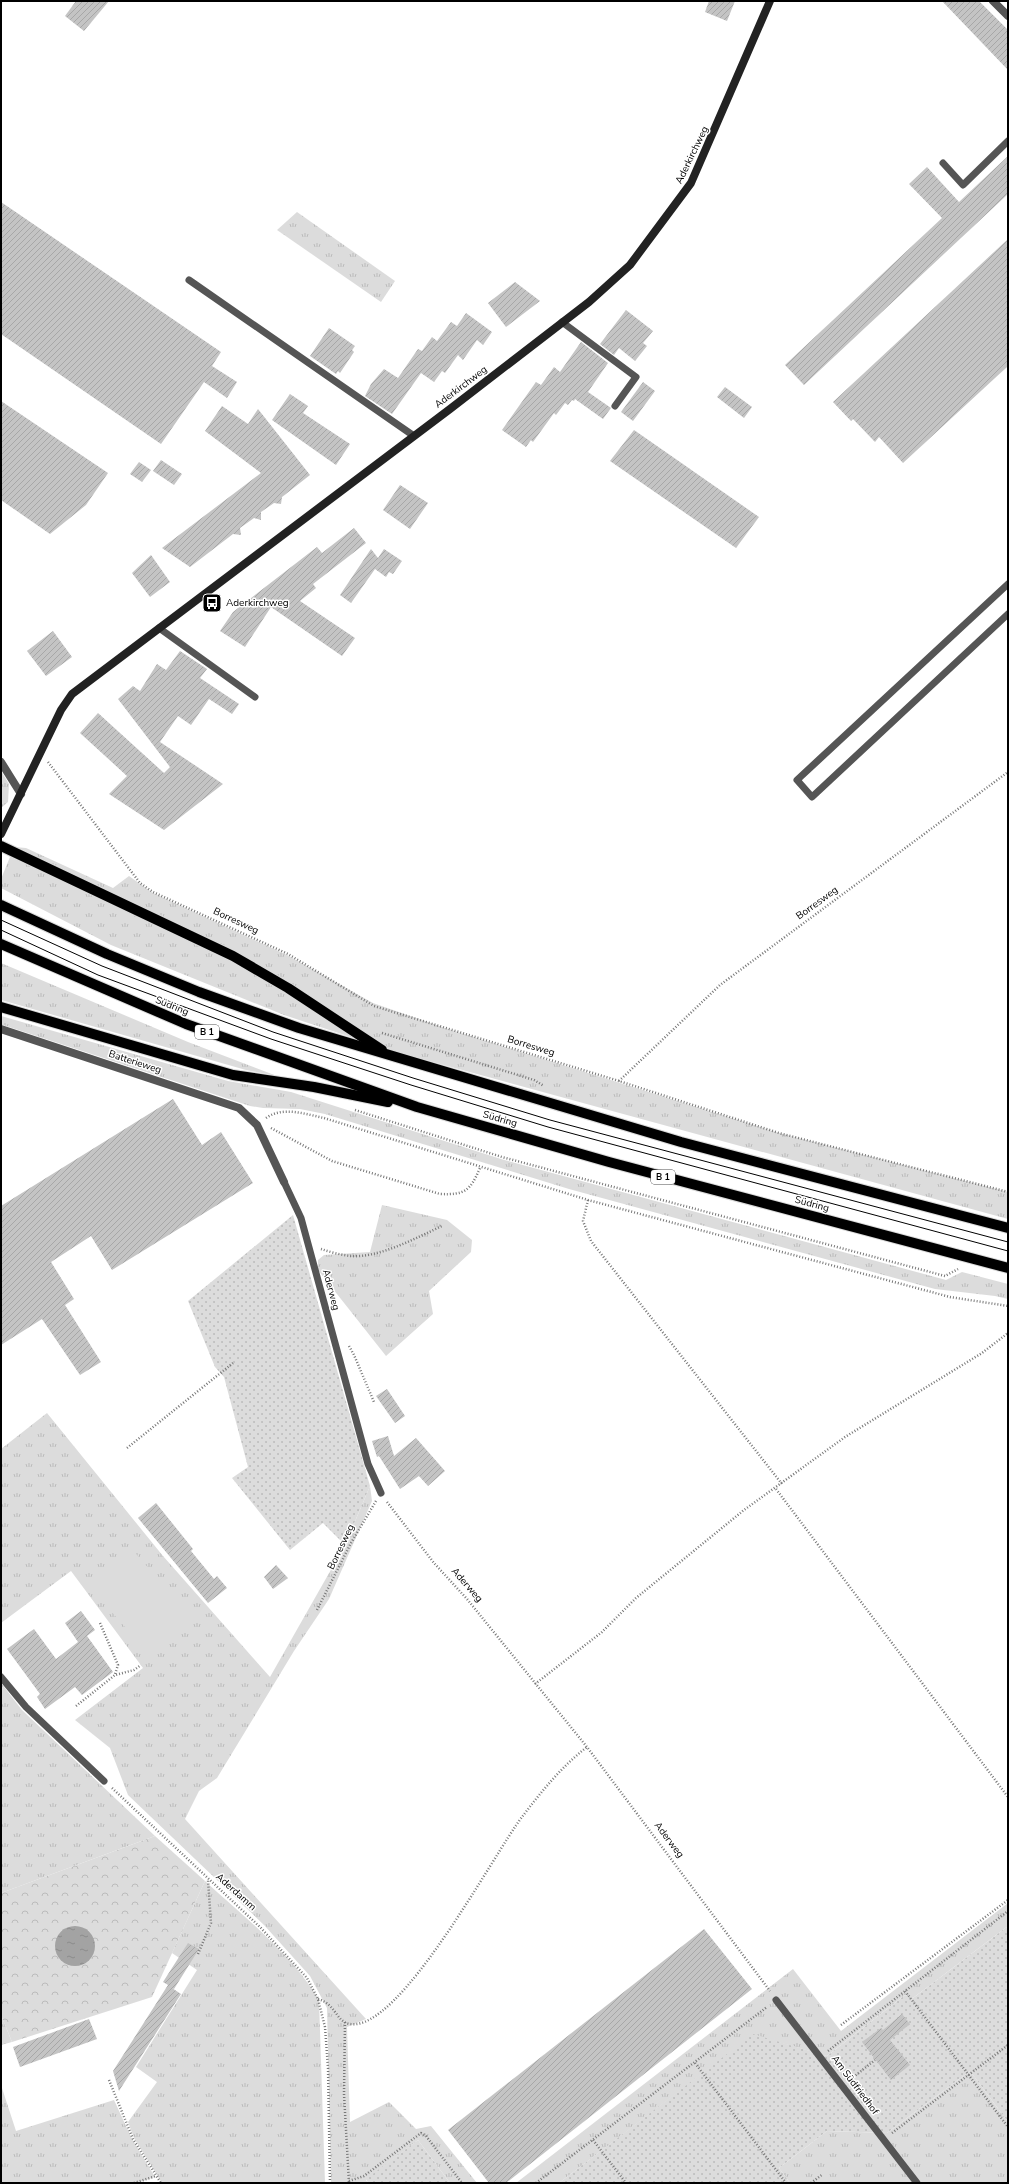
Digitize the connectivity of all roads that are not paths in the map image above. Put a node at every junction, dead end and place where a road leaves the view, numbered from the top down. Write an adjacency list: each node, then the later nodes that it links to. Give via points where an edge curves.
1 (770, 1): 7 (street, Aderkirchweg, via 691,183 630,265 589,302)
2 (993, 1): 3 (street)
3 (1008, 16)
4 (1008, 141): 5 (lane, via 964,185)
5 (943, 163)
6 (189, 280): 9 (lane)
7 (562, 322): 8 (lane, via 636,377); 9 (street, Aderkirchweg)
8 (615, 406)
9 (414, 436): 12 (street, Aderkirchweg)
10 (1008, 584): 11 (lane, via 797,780 812,796)
11 (1008, 614)
12 (159, 628): 13 (lane); 15 (street, Aderkirchweg, via 72,694 61,710)
13 (255, 697)
14 (1, 762): 15 (street)
15 (21, 794): 16 (street, Aderkirchweg)
16 (1, 834)
17 (1, 846): 22 (main road, via 233,956 288,988)
18 (1, 905): 22 (main road, via 107,954 199,992 299,1028)
19 (1, 944): 23 (main road, Südring / B 1, via 186,1024)
20 (1, 1007): 23 (main road, via 233,1075 314,1087)
21 (1, 1029): 24 (street, Batterieweg, via 222,1101 239,1108)
22 (394, 1058): 26 (main road, via 681,1142)
23 (417, 1107): 27 (main road, Südring / B 1, via 616,1164)
24 (257, 1124): 25 (street, Aderweg)
25 (284, 1182): 28 (lane, Aderweg, via 301,1218 368,1464)
26 (1008, 1228)
27 (1008, 1268)
28 (381, 1493)
29 (1, 1677): 30 (lane, via 26,1707)
30 (104, 1781)
31 (776, 2000): 32 (lane, Am Südfriedhof)
32 (917, 2183)

